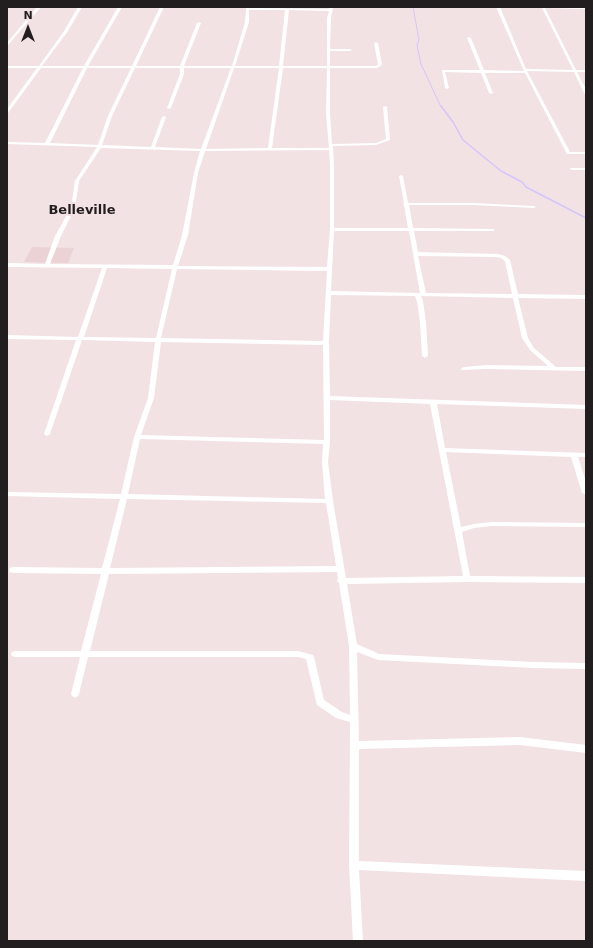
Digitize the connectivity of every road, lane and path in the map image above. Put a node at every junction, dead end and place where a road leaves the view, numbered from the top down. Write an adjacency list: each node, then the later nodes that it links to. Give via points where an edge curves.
1 (39, 7): 15 (street)
2 (80, 7): 22 (street)
3 (120, 7): 23 (street)
4 (162, 7): 24 (street)
5 (498, 7): 27 (street)
6 (505, 7): 7 (street)
7 (543, 7): 10 (street); 28 (street)
8 (249, 8): 11 (street); 25 (street)
9 (331, 8): 11 (street); 16 (street)
10 (586, 8)
11 (287, 10): 19 (street)
12 (199, 24): 18 (street)
13 (469, 38): 26 (street)
14 (376, 43): 20 (street, via 380,65 377,67)
15 (7, 45)
16 (329, 50): 17 (street); 20 (street)
17 (350, 50)
18 (182, 66): 24 (street); 25 (street); 34 (street, via 182,74)
19 (280, 66): 20 (street); 25 (street); 42 (street)
20 (329, 66): 40 (street, via 328,114)
21 (7, 67): 22 (street)
22 (39, 67): 23 (street); 35 (street)
23 (86, 67): 24 (street); 38 (street)
24 (133, 67): 39 (street, via 110,116)
25 (233, 67): 43 (street)
26 (482, 71): 27 (street); 30 (street, via 443,71); 31 (street)
27 (526, 71): 28 (street); 44 (street, via 569,153)
28 (575, 71): 29 (street); 32 (street)
29 (586, 71)
30 (447, 88)
31 (491, 93)
32 (586, 93)
33 (385, 107): 40 (street, via 388,140 376,144)
34 (169, 108)
35 (7, 112)
36 (164, 117): 41 (street)
37 (7, 143): 38 (street)
38 (47, 144): 39 (street)
39 (100, 146): 41 (street); 55 (street, via 77,181 73,208 58,236)
40 (331, 147): 42 (street); 50 (street)
41 (153, 148): 43 (street)
42 (270, 149): 43 (street)
43 (203, 150): 57 (street, via 191,196 185,235)
44 (586, 153)
45 (572, 169): 46 (street)
46 (586, 169)
47 (401, 176): 48 (street)
48 (405, 204): 49 (street); 51 (street)
49 (534, 207)
50 (332, 229): 51 (street); 58 (street)
51 (410, 229): 52 (street); 53 (street)
52 (493, 230)
53 (415, 254): 61 (street); 62 (street, via 503,257 507,260)
54 (9, 265): 55 (street); 59 (street)
55 (47, 265): 56 (street)
56 (105, 266): 57 (street); 65 (street)
57 (175, 267): 58 (street); 66 (street)
58 (329, 269): 60 (street)
59 (7, 272)
60 (328, 293): 61 (street); 67 (street)
61 (420, 294): 62 (street); 68 (street)
62 (514, 297): 63 (street); 69 (street, via 525,338 532,349)
63 (586, 298)
64 (7, 337): 65 (street)
65 (81, 338): 66 (street); 75 (street)
66 (158, 340): 67 (street); 76 (street, via 151,398)
67 (326, 342): 72 (street)
68 (425, 356)
69 (555, 368): 70 (street); 71 (street)
70 (464, 369)
71 (586, 369)
72 (326, 398): 73 (street); 77 (street)
73 (433, 402): 74 (street); 78 (street)
74 (586, 407)
75 (47, 434)
76 (137, 437): 77 (street); 83 (street)
77 (327, 442): 84 (street, via 325,462)
78 (443, 450): 79 (street); 86 (street)
79 (574, 454): 80 (street); 81 (street)
80 (586, 455)
81 (586, 493)
82 (7, 494): 83 (street)
83 (124, 496): 84 (street); 89 (street)
84 (329, 502): 87 (street)
85 (586, 525): 86 (street, via 492,524)
86 (457, 531): 90 (street)
87 (340, 569): 89 (street); 92 (street)
88 (13, 570): 89 (street)
89 (106, 571): 94 (street)
90 (467, 579): 91 (street); 92 (street)
91 (586, 580)
92 (342, 581): 93 (street)
93 (353, 646): 96 (street, via 378,656); 98 (street)
94 (86, 653): 95 (street); 97 (street); 98 (street, via 298,654 310,657 320,702 339,715)
95 (15, 654)
96 (586, 666)
97 (75, 694)
98 (355, 720): 99 (street)
99 (354, 745): 100 (street, via 520,741); 101 (street)
100 (586, 749)
101 (354, 865): 102 (street); 103 (street)
102 (586, 876)
103 (358, 941)

